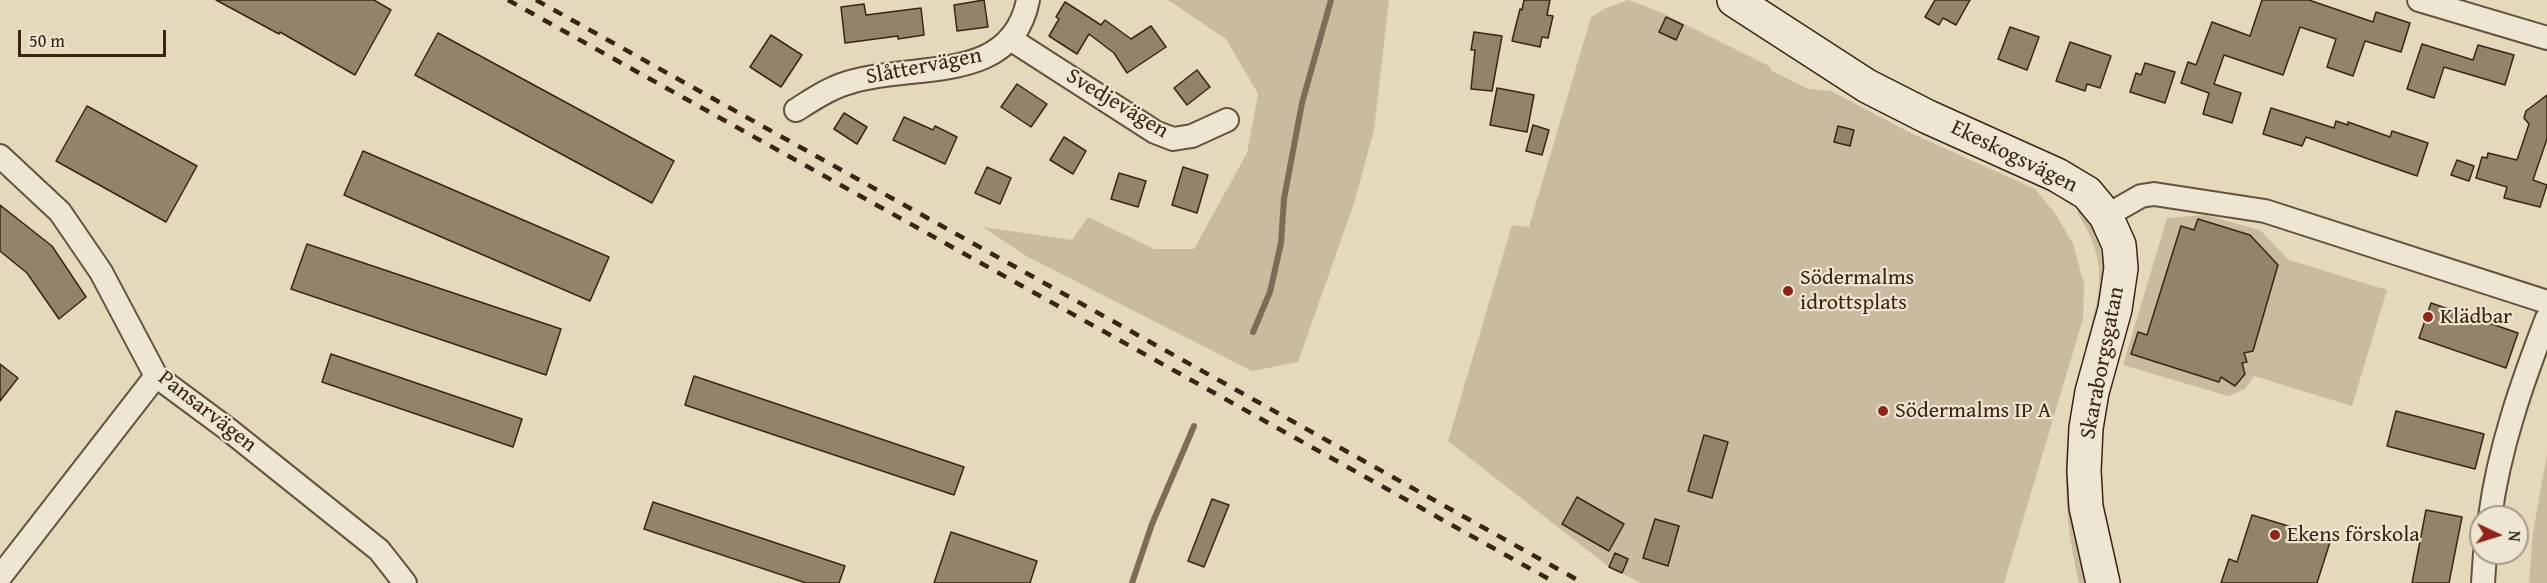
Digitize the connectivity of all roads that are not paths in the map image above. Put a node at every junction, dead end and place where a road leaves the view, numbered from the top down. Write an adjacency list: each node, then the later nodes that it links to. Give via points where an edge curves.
1 (1028, 0): 5 (street, Slåttervägen)
2 (1734, 0): 9 (street, Ekeskogsvägen, via 1867,86 2057,175 2087,193)
3 (2419, 0): 4 (street)
4 (2547, 38)
5 (1012, 40): 6 (street, Slåttervägen, via 989,56 965,64 856,80 829,90); 7 (street, Svedjevägen, via 1155,132 1173,139 1192,136)
6 (796, 110)
7 (1227, 120)
8 (0, 156): 12 (street, Pansarvägen, via 60,212 101,272)
9 (2106, 216): 10 (street, via 2141,196 2154,194 2265,211); 17 (street, Skaraborgsgatan, via 2120,245 2121,268 2115,309 2092,392 2084,471 2086,507)
10 (2547, 302)
11 (2547, 318): 13 (street, via 2518,395)
12 (156, 376): 15 (street); 16 (street, Pansarvägen, via 379,550)
13 (2492, 505)
14 (2484, 565): 18 (street)
15 (0, 577)
16 (405, 583)
17 (2103, 583)
18 (2483, 583)

